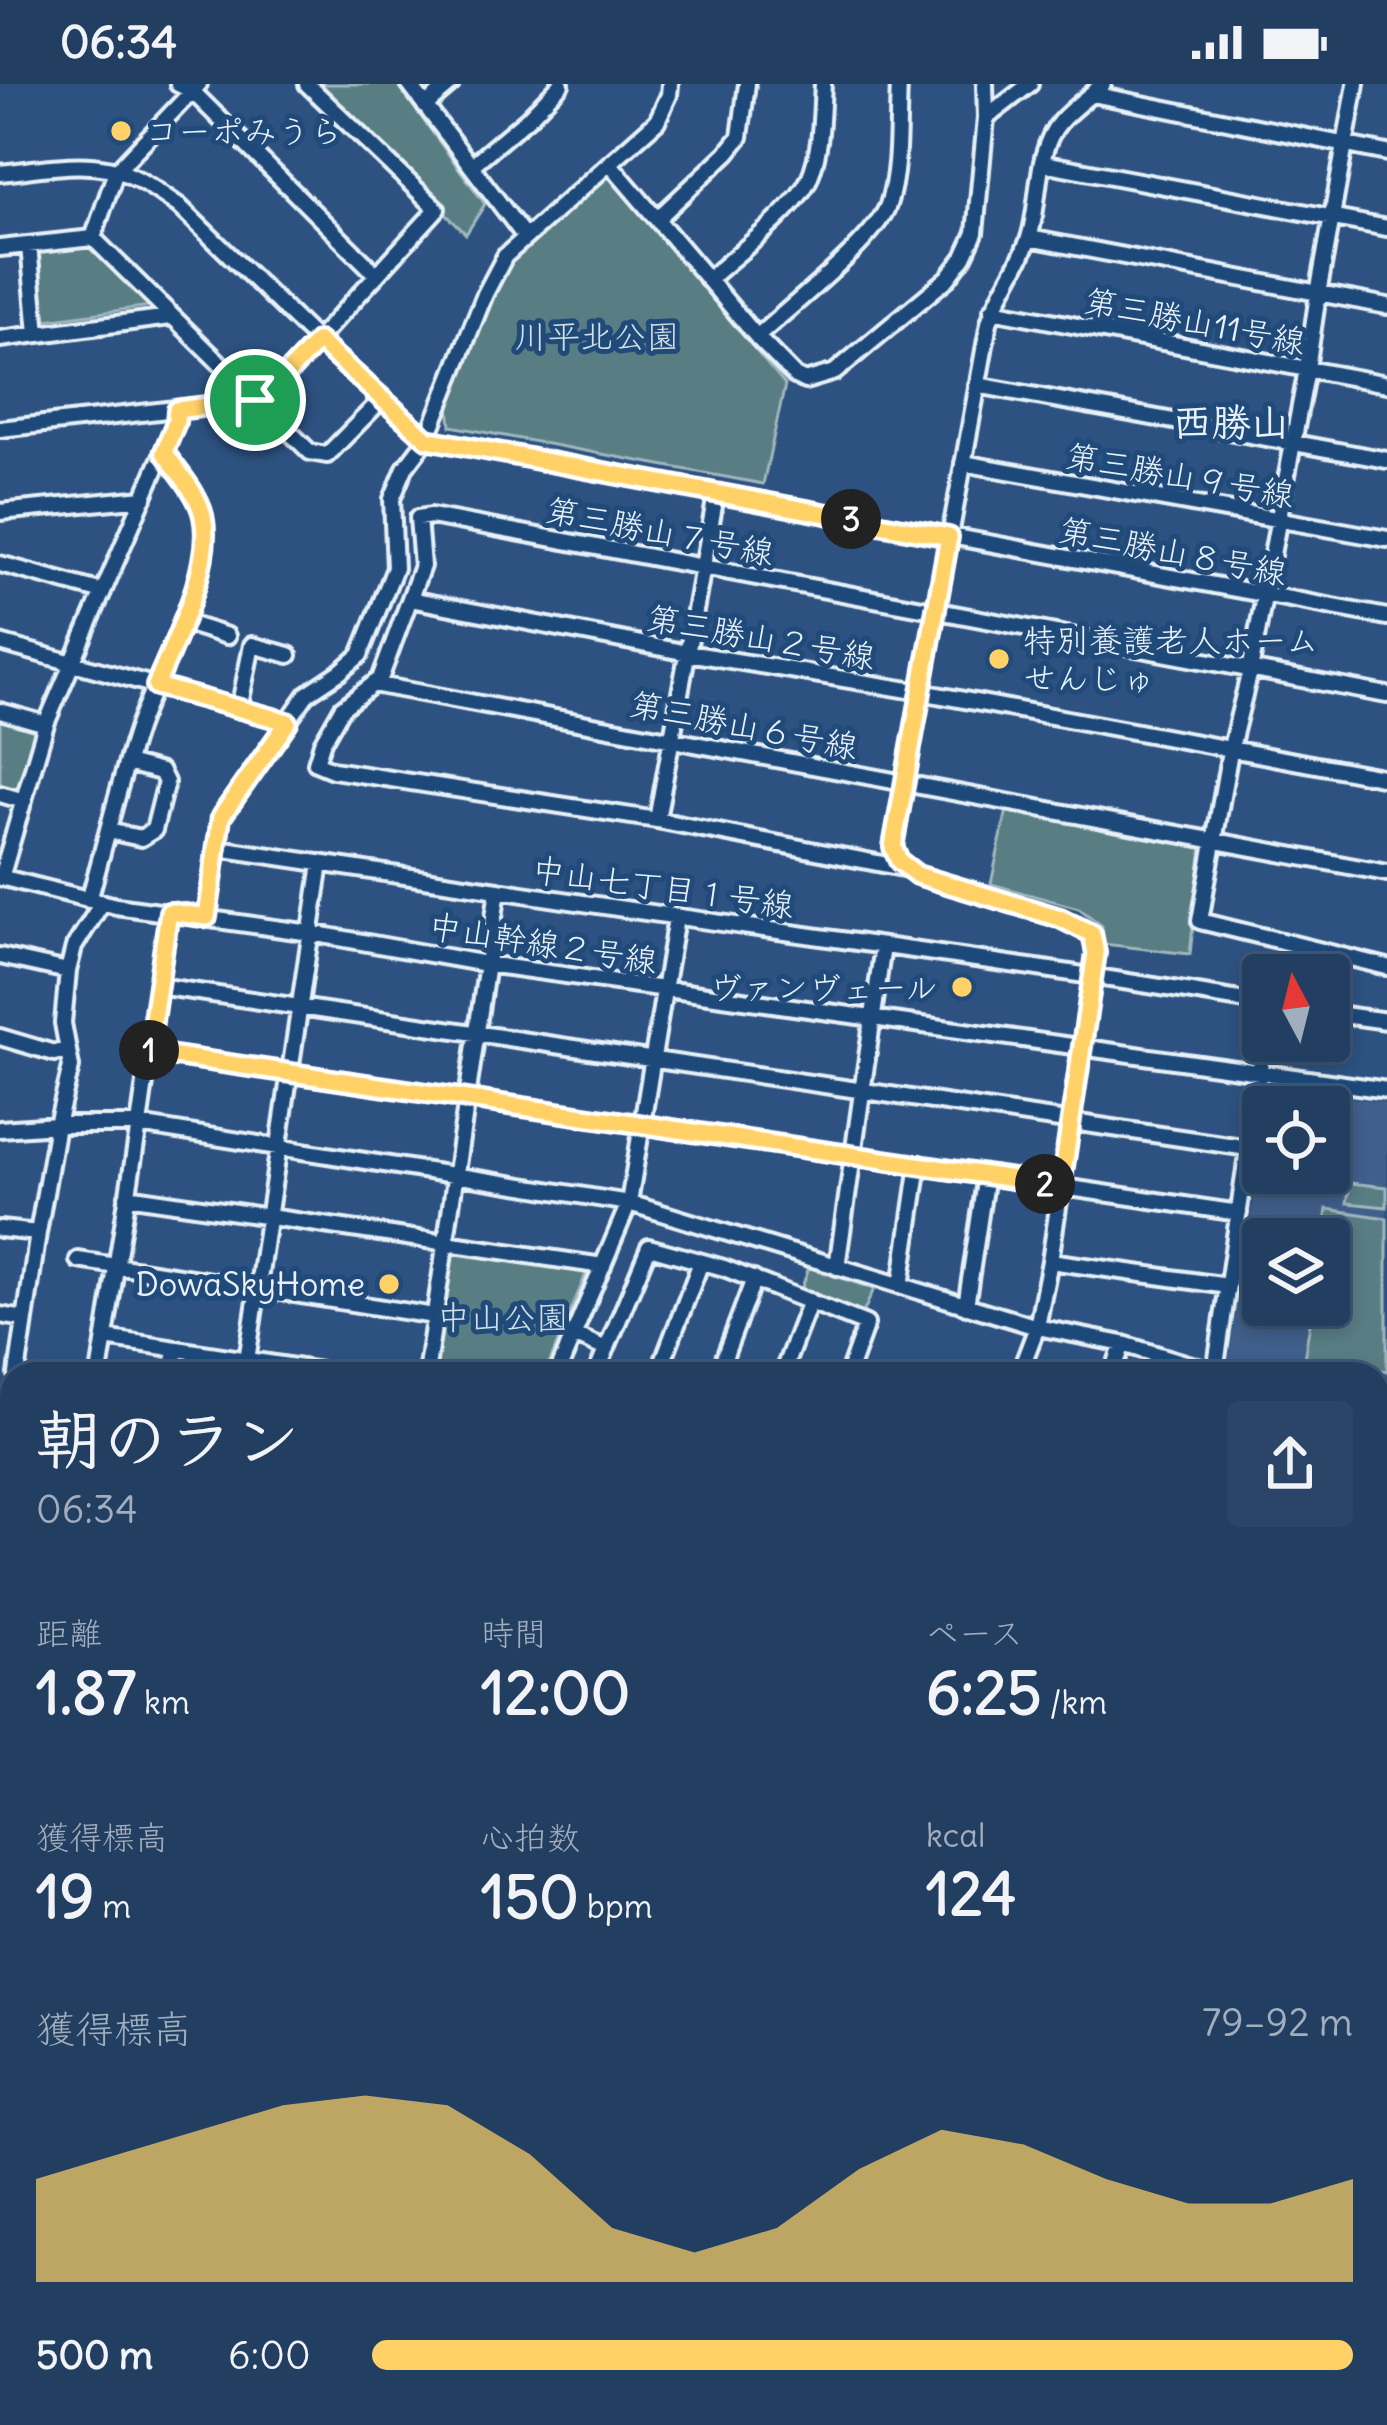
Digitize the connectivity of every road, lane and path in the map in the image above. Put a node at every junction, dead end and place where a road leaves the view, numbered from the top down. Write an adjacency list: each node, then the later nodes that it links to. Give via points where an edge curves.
1 (307, 84): 31 (street, via 437,209)
2 (409, 84): 14 (street)
3 (452, 84): 14 (street)
4 (561, 84): 20 (street)
5 (670, 84): 19 (street, via 657,121)
6 (747, 84): 24 (street, via 740,137)
7 (823, 84): 32 (street, via 809,180)
8 (899, 84): 38 (street, via 887,208 871,234)
9 (985, 84): 15 (street)
10 (1030, 84): 15 (street)
11 (1356, 84): 16 (street)
12 (190, 86): 21 (street); 31 (street)
13 (1097, 89): 16 (street); 18 (street, via 1060,122)
14 (425, 106): 20 (street)
15 (986, 118): 38 (street, via 975,233 948,278 835,372 805,381)
16 (1345, 146): 17 (street); 23 (street)
17 (1387, 153)
18 (1043, 163): 23 (street); 28 (street)
19 (610, 164): 24 (street); 26 (street)
20 (471, 166): 26 (street)
21 (116, 171): 22 (street); 27 (street); 40 (street, via 179,206)
22 (0, 173)
23 (1332, 218): 25 (street); 33 (street)
24 (657, 219): 32 (street)
25 (1387, 228)
26 (525, 237): 48 (street, via 484,294)
27 (93, 238): 29 (street); 36 (street)
28 (1029, 238): 33 (street); 35 (street)
29 (29, 245): 30 (street); 37 (street)
30 (0, 248)
31 (377, 275): 40 (street)
32 (708, 280): 38 (street)
33 (1318, 294): 34 (street); 41 (street)
34 (1387, 306)
35 (992, 310): 41 (street, 第三勝山11号線); 43 (street)
36 (170, 317): 37 (street); 45 (street)
37 (37, 334): 39 (street)
38 (757, 337)
39 (0, 339)
40 (318, 341): 44 (street); 45 (street)
41 (1307, 369): 42 (street, 第三勝山11号線); 49 (street)
42 (1387, 385)
43 (977, 386): 49 (street); 52 (street)
44 (382, 399): 45 (street, via 327,455 310,452); 48 (street)
45 (255, 400): 46 (street)
46 (177, 410): 47 (street); 50 (street)
47 (0, 429)
48 (427, 439): 53 (street, 第三勝山８号線); 79 (street, via 392,499 395,568 360,655 307,694)
49 (1293, 443): 51 (street); 56 (street)
50 (164, 452): 54 (street); 66 (street, via 203,514 204,550)
51 (1387, 460)
52 (963, 463): 56 (street, 第三勝山９号線); 57 (street)
53 (716, 495): 57 (street, 第三勝山８号線); 60 (street)
54 (144, 498): 55 (street); 61 (street)
55 (0, 512)
56 (1279, 520): 58 (street, 第三勝山９号線); 62 (street)
57 (949, 537): 62 (street, 第三勝山８号線); 64 (street)
58 (1387, 539)
59 (0, 564): 61 (street)
60 (703, 566): 63 (street, 第三勝山７号線, via 431,516 418,518 422,566); 64 (street, 第三勝山７号線); 69 (street)
61 (103, 592): 71 (street)
62 (1264, 596): 65 (street, 第三勝山８号線); 72 (street)
63 (410, 599): 69 (street, 第三勝山２号線); 73 (street)
64 (935, 611): 72 (street, 第三勝山７号線); 75 (street)
65 (1387, 617)
66 (182, 622): 67 (street); 74 (street)
67 (227, 636)
68 (0, 643): 71 (street)
69 (688, 653): 75 (street, 第三勝山２号線); 81 (street)
70 (289, 655): 77 (street, via 252,645)
71 (72, 663): 74 (street); 80 (street)
72 (1250, 671): 76 (street, 第三勝山７号線); 82 (street)
73 (373, 684): 81 (street, 第三勝山６号線); 88 (street, via 342,708 316,763)
74 (156, 686): 77 (street); 83 (street)
75 (921, 692): 82 (street, 第三勝山２号線); 85 (street)
76 (1387, 695)
77 (239, 709): 79 (street)
78 (0, 711): 80 (street)
79 (288, 722): 91 (street, via 221,817)
80 (46, 724): 87 (street)
81 (674, 740): 85 (street, 第三勝山６号線); 88 (street)
82 (1230, 751): 84 (street, 第三勝山２号線); 90 (street)
83 (128, 763): 89 (street); 89 (street, via 161,772 166,782 154,830 141,838)
84 (1387, 778)
85 (905, 783): 90 (street, 第三勝山６号線); 93 (street, via 893,847)
86 (0, 794): 87 (street)
87 (24, 801): 95 (street)
88 (657, 820): 93 (street)
89 (108, 831): 97 (street)
90 (1214, 840): 94 (street, 第三勝山６号線); 105 (street, via 1200,921)
91 (218, 848): 92 (street); 99 (street)
92 (321, 863): 96 (street); 101 (street)
93 (908, 868): 107 (street, via 1092,934)
94 (1387, 873)
95 (1, 878): 97 (street, 中山幹線２号線)
96 (498, 890): 100 (street, 中山七丁目１号線); 104 (street, 中山七丁目１号線)
97 (96, 902): 98 (street, 中山幹線２号線); 106 (street)
98 (169, 912): 99 (street, 中山幹線２号線); 108 (street)
99 (207, 917): 101 (street, 中山幹線２号線)
100 (676, 917): 102 (street, 中山七丁目１号線); 109 (street)
101 (311, 933): 104 (street, 中山幹線２号線); 111 (street)
102 (883, 946): 107 (street, 中山七丁目１号線); 113 (street)
103 (0, 956): 106 (street)
104 (486, 964): 109 (street, 中山幹線２号線); 115 (street, 中山七丁目１号線)
105 (1387, 967)
106 (68, 971): 118 (street)
107 (1092, 974): 110 (street, 中山七丁目１号線); 117 (street)
108 (158, 986): 111 (street); 119 (street)
109 (664, 990): 113 (street, 中山幹線２号線); 120 (street)
110 (1242, 1000)
111 (299, 1007): 115 (street); 123 (street)
112 (1350, 1016): 114 (street)
113 (873, 1018): 117 (street, 中山幹線２号線); 125 (street)
114 (1387, 1021)
115 (476, 1032): 120 (street); 127 (street, 中山七丁目１号線)
116 (0, 1037): 118 (street)
117 (1081, 1046): 122 (street, 中山幹線２号線); 128 (street)
118 (67, 1050): 130 (street, via 71,1067)
119 (148, 1052): 123 (street); 131 (street)
120 (652, 1060): 125 (street); 129 (street)
121 (1261, 1062): 122 (street)
122 (1260, 1072): 124 (street); 126 (street, 中山幹線２号線)
123 (289, 1074): 127 (street); 134 (street)
124 (1258, 1086)
125 (860, 1090): 128 (street); 135 (street)
126 (1387, 1090)
127 (467, 1098): 129 (street); 138 (street, 中山七丁目１号線)
128 (1072, 1121): 133 (street); 139 (street)
129 (642, 1124): 135 (street); 142 (street)
130 (57, 1125): 131 (street); 132 (street); 146 (street)
131 (139, 1125): 134 (street); 141 (street)
132 (0, 1129)
133 (1242, 1147)
134 (278, 1149): 138 (street); 144 (street)
135 (852, 1155): 136 (street); 152 (street)
136 (919, 1164): 137 (street); 155 (street)
137 (986, 1174): 139 (street); 159 (street)
138 (455, 1177): 142 (street); 147 (street, 中山七丁目１号線)
139 (1061, 1186): 143 (street); 149 (street)
140 (1242, 1191): 143 (street)
141 (127, 1196): 144 (street); 153 (street)
142 (629, 1203): 151 (street); 152 (street)
143 (1239, 1213): 156 (street)
144 (267, 1217): 147 (street); 157 (street)
145 (0, 1229): 146 (street)
146 (38, 1234): 162 (street)
147 (445, 1244): 151 (street); 161 (street, 中山七丁目１号線)
148 (78, 1261): 153 (street)
149 (1050, 1261): 156 (street); 163 (street)
150 (701, 1262): 154 (street); 167 (street, via 649,1247); 177 (street)
151 (603, 1266): 164 (street)
152 (837, 1267): 155 (street)
153 (116, 1268): 157 (street); 165 (street)
154 (754, 1279): 158 (street); 178 (street)
155 (901, 1286): 159 (street)
156 (1228, 1286): 184 (street)
157 (257, 1289): 161 (street); 173 (street)
158 (810, 1301): 179 (street); 180 (street, via 866,1324)
159 (966, 1306): 163 (street)
160 (0, 1315): 162 (street)
161 (434, 1316): 174 (street, 中山七丁目１号線)
162 (25, 1319): 169 (street)
163 (1037, 1327): 166 (street); 181 (street)
164 (574, 1336): 167 (street); 175 (street)
165 (105, 1338): 168 (street); 170 (street)
166 (1123, 1345): 182 (street); 183 (street)
167 (606, 1348): 176 (street)
168 (176, 1350): 171 (street); 172 (street)
169 (19, 1362)
170 (101, 1362)
171 (174, 1362)
172 (222, 1362)
173 (246, 1362)
174 (428, 1362)
175 (562, 1362)
176 (601, 1362)
177 (663, 1362)
178 (723, 1362)
179 (787, 1362)
180 (852, 1362)
181 (1024, 1362)
182 (1117, 1362)
183 (1169, 1362)
184 (1219, 1362)

